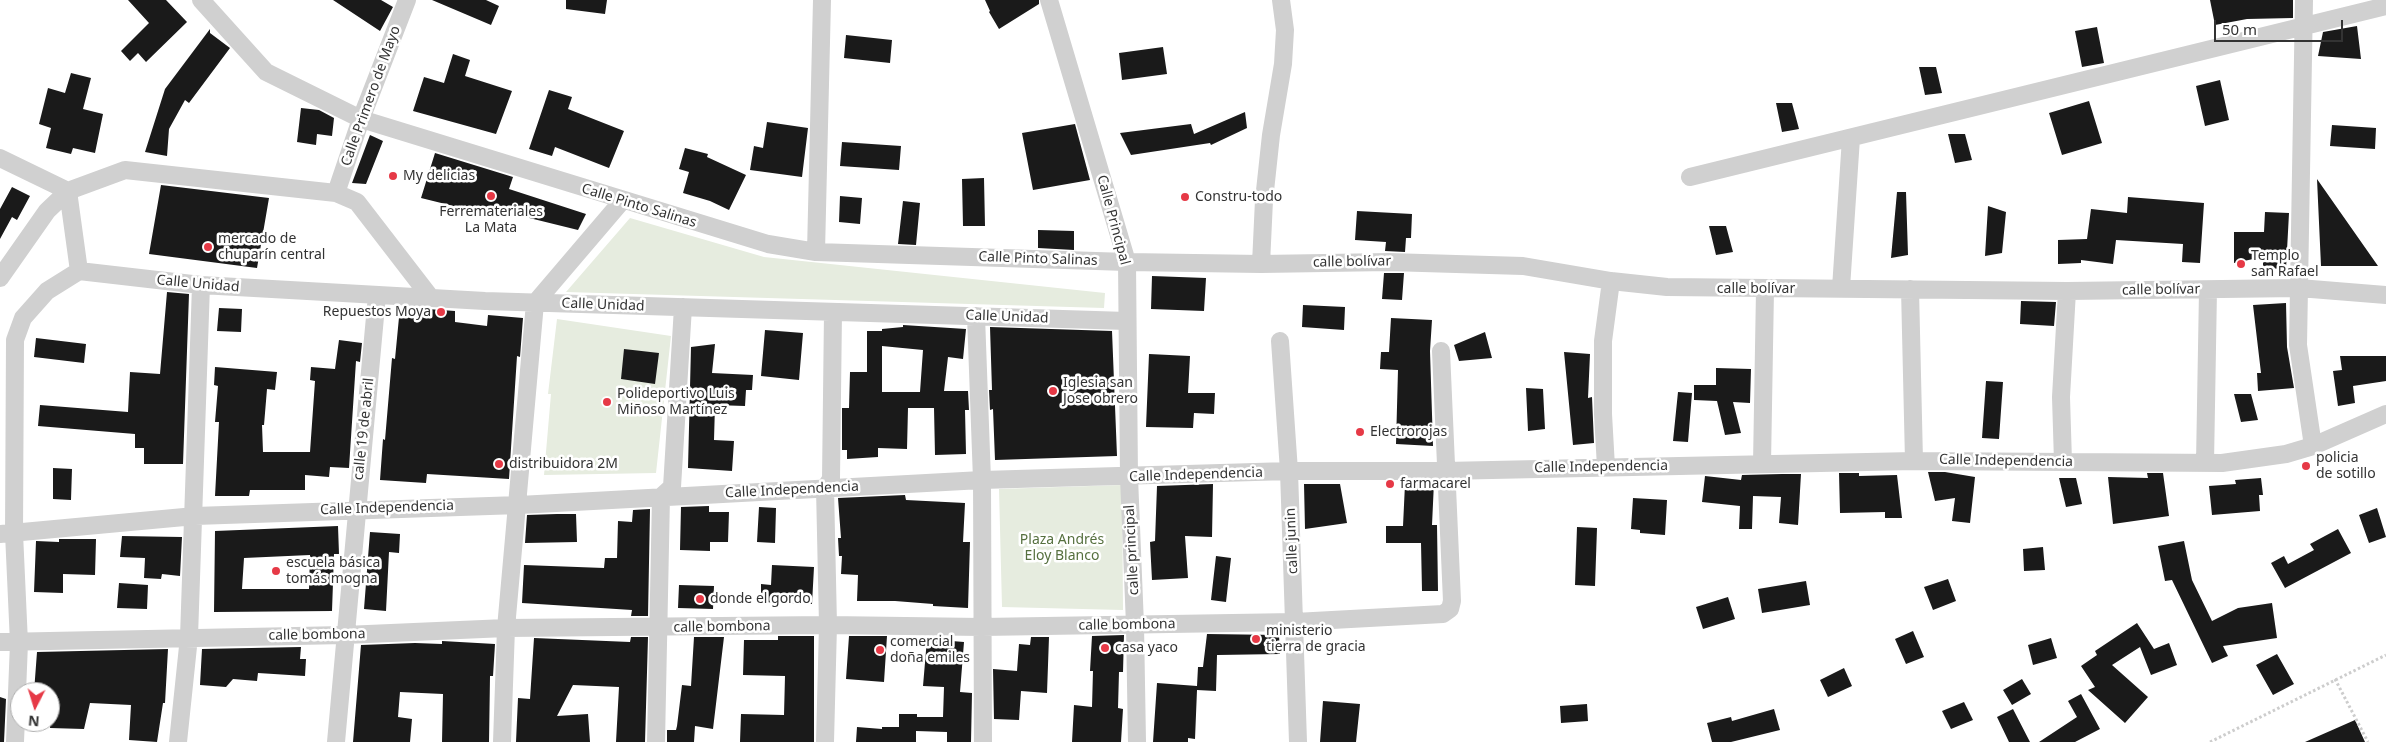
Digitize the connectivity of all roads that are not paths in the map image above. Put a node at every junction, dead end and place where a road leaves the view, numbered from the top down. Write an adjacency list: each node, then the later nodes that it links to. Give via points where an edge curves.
1 (201, 0): 9 (street, Calle Pinto Salinas, via 266,72)
2 (408, 0): 9 (street, Calle Primero de Mayo)
3 (822, 0): 16 (street)
4 (1050, 0): 17 (street, Calle Principal)
5 (1281, 0): 18 (street, via 1284,56 1264,200)
6 (2304, 0): 8 (street)
7 (2386, 6): 8 (street)
8 (2302, 27): 10 (street); 24 (street)
9 (361, 119): 14 (street, Calle Primero de Mayo); 15 (street, Calle Pinto Salinas)
10 (1851, 138): 12 (street); 23 (street)
11 (0, 158): 13 (street)
12 (1690, 177)
13 (68, 191): 14 (street, via 125,170); 19 (street); 20 (street, via 47,211)
14 (336, 193): 31 (street, via 357,202)
15 (622, 201): 16 (street, Calle Pinto Salinas, via 768,244); 32 (street)
16 (816, 252): 17 (street, Calle Pinto Salinas)
17 (1127, 262): 18 (street, calle bolívar); 36 (street, Calle Principal)
18 (1261, 264): 21 (street, calle bolívar, via 1389,262 1523,266)
19 (79, 271): 22 (street, Calle Unidad); 37 (street, via 47,291)
20 (0, 278)
21 (1611, 281): 26 (street, calle bolívar, via 1667,287); 46 (street, via 1603,341)
22 (200, 285): 29 (street, Calle Unidad); 55 (street)
23 (1841, 288): 25 (street, calle bolívar); 26 (street, calle bolívar)
24 (2299, 288): 27 (street, calle bolívar); 30 (street, calle bolívar); 41 (street, via 2298,345)
25 (1910, 289): 28 (street, calle bolívar); 42 (street)
26 (1764, 290): 45 (street)
27 (2208, 290): 28 (street, calle bolívar); 44 (street)
28 (2067, 291): 43 (street, via 2061,397)
29 (377, 295): 31 (street, Calle Unidad); 54 (street, calle 19 de abril)
30 (2386, 295)
31 (431, 298): 32 (street, Calle Unidad)
32 (535, 303): 33 (street, Calle Unidad); 53 (street)
33 (683, 307): 34 (street, Calle Unidad); 52 (street, via 672,486)
34 (833, 312): 35 (street, Calle Unidad); 51 (street, via 831,479)
35 (976, 316): 36 (street, Calle Unidad); 50 (street)
36 (1127, 321): 49 (street, Calle Principal)
37 (8, 338): 56 (street)
38 (1280, 341): 47 (street, calle junin)
39 (1441, 351): 48 (street)
40 (2386, 414): 41 (street, Calle Independencia)
41 (2313, 446): 44 (street, Calle Independencia, via 2286,454)
42 (1914, 460): 43 (street, Calle Independencia); 45 (street, Calle Independencia)
43 (2063, 462): 44 (street, Calle Independencia)
44 (2205, 463)
45 (1762, 464): 46 (street, Calle Independencia)
46 (1606, 467): 48 (street, Calle Independencia)
47 (1289, 471): 48 (street, Calle Independencia); 49 (street, Calle Independencia); 57 (street, calle junin)
48 (1445, 471): 57 (street, calle bombona, via 1450,609 1443,614)
49 (1129, 477): 50 (street, Calle Independencia); 58 (street, calle principal)
50 (982, 480): 51 (street, Calle Independencia); 60 (street)
51 (825, 488): 52 (street, Calle Independencia); 59 (street)
52 (661, 497): 53 (street, Calle Independencia); 62 (street)
53 (519, 505): 54 (street, Calle Independencia); 61 (street)
54 (356, 509): 55 (street, Calle Independencia); 63 (street, calle 19 de abril)
55 (194, 516): 56 (street, Calle Independencia); 64 (street)
56 (7, 534): 66 (street)
57 (1295, 622): 58 (street, calle bombona); 75 (street, calle junin)
58 (1135, 624): 60 (street, calle bombona); 74 (street, calle principal)
59 (828, 625): 60 (street, calle bombona); 62 (street, calle bombona); 72 (street)
60 (982, 627): 73 (street)
61 (506, 628): 62 (street, calle bombona); 63 (street, calle bombona); 70 (street)
62 (658, 628): 71 (street)
63 (344, 635): 64 (street, calle bombona); 69 (street, calle 19 de abril)
64 (189, 637): 66 (street, calle bombona); 68 (street)
65 (0, 642): 66 (street, calle bombona)
66 (19, 643): 67 (street)
67 (16, 742)
68 (178, 742)
69 (336, 742)
70 (502, 742)
71 (656, 742)
72 (825, 742)
73 (983, 742)
74 (1137, 742)
75 (1298, 742)

